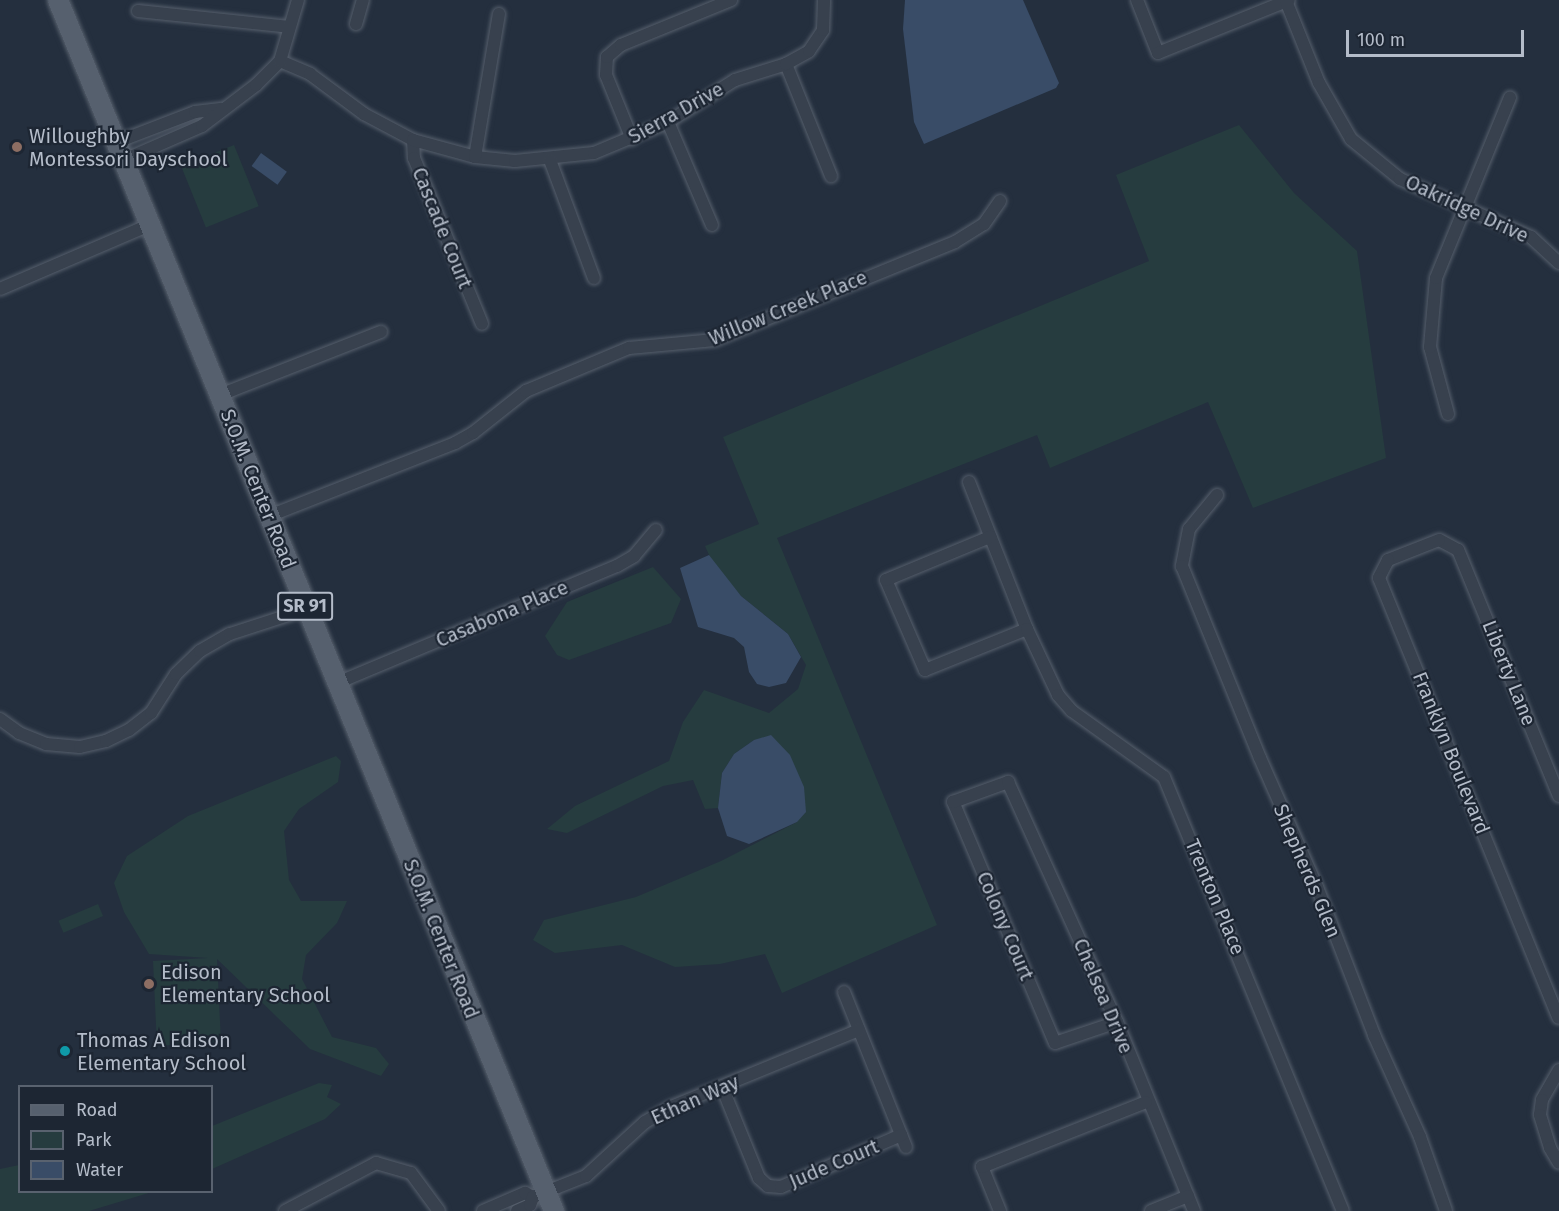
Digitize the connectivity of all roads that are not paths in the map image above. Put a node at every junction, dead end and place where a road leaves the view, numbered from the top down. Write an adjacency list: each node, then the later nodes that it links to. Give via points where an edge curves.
1 (58, 0): 19 (main road, S.O.M. Center Road / SR 91)
2 (298, 0): 11 (street)
3 (363, 0): 10 (street)
4 (731, 0): 17 (street, via 621,45 607,57 606,75)
5 (824, 0): 13 (street, Sierra Drive, via 823,30 809,51)
6 (1137, 0): 7 (street, Oakridge Drive, via 1158,53)
7 (1288, 1): 24 (street, Oakridge Drive, via 1319,84 1351,139 1400,179)
8 (138, 11): 11 (street)
9 (499, 14): 20 (street)
10 (356, 24)
11 (289, 27): 12 (street)
12 (280, 61): 15 (street, via 256,85); 18 (street, Cascade Court, via 310,74 364,114)
13 (786, 64): 16 (street, Sierra Drive, via 735,80); 22 (street)
14 (1510, 98): 24 (street)
15 (221, 109): 19 (street, via 195,112); 19 (street, via 202,126)
16 (668, 122): 17 (street, Sierra Drive); 26 (street)
17 (632, 139): 21 (street, Sierra Drive, via 594,153)
18 (413, 140): 20 (street, Sierra Drive); 30 (street, Cascade Court, via 414,158)
19 (121, 151): 25 (main road, S.O.M. Center Road / SR 91)
20 (475, 158): 21 (street, Sierra Drive)
21 (550, 160): 28 (street)
22 (831, 176)
23 (1000, 201): 36 (street, Willow Creek Place, via 984,224 955,242 715,340 629,348 526,391 455,443)
24 (1467, 207): 27 (street, Oakridge Drive, via 1531,237); 33 (street, via 1435,289 1430,347)
25 (152, 224): 29 (street); 32 (main road, S.O.M. Center Road / SR 91)
26 (712, 225)
27 (1559, 263)
28 (594, 278)
29 (0, 288)
30 (482, 324)
31 (381, 332): 32 (street)
32 (220, 396): 36 (main road, S.O.M. Center Road / SR 91)
33 (1448, 414)
34 (969, 482): 38 (street, Trenton Place)
35 (1217, 495): 65 (street, Shepherds Glen, via 1189,529 1182,563 1185,573 1317,887 1374,1035 1420,1137)
36 (269, 516): 40 (main road, S.O.M. Center Road / SR 91)
37 (656, 530): 42 (street, Casabona Place, via 634,556 617,566)
38 (990, 537): 41 (street, Trenton Place); 41 (street, via 886,580 925,670)
39 (1458, 550): 45 (street, Liberty Lane); 47 (street, Franklyn Boulevard, via 1439,540 1388,560 1379,578)
40 (307, 609): 42 (main road, S.O.M. Center Road / SR 91); 43 (street, via 230,634 205,647 183,665 151,713 106,741 80,747 46,744 19,733)
41 (1027, 628): 64 (street, Trenton Place, via 1058,695 1072,711 1164,777)
42 (337, 683): 54 (main road, S.O.M. Center Road / SR 91)
43 (0, 719)
44 (1008, 782): 48 (street, Chelsea Drive); 48 (street, Colony Court, via 953,802 1055,1043)
45 (1559, 796)
46 (844, 992): 49 (street)
47 (1558, 1011)
48 (1117, 1022): 52 (street, Chelsea Drive)
49 (859, 1030): 51 (street, Ethan Way); 51 (street, Jude Court, via 903,1141 781,1187 768,1186 759,1178)
50 (1559, 1070): 53 (street, via 1542,1100 1540,1115)
51 (722, 1087): 54 (street, Ethan Way, via 645,1122 586,1176)
52 (1146, 1102): 55 (street, Chelsea Drive); 61 (street, via 982,1167)
53 (1559, 1163)
54 (540, 1195): 58 (street, via 525,1193); 59 (street, via 530,1206); 60 (main road, S.O.M. Center Road / SR 91)
55 (1188, 1196): 62 (street); 63 (street, Chelsea Drive)
56 (285, 1211): 57 (street, via 376,1163 411,1173)
57 (439, 1211)
58 (483, 1211)
59 (517, 1211)
60 (554, 1211)
61 (1000, 1211)
62 (1151, 1211)
63 (1194, 1211)
64 (1343, 1211)
65 (1446, 1211)

